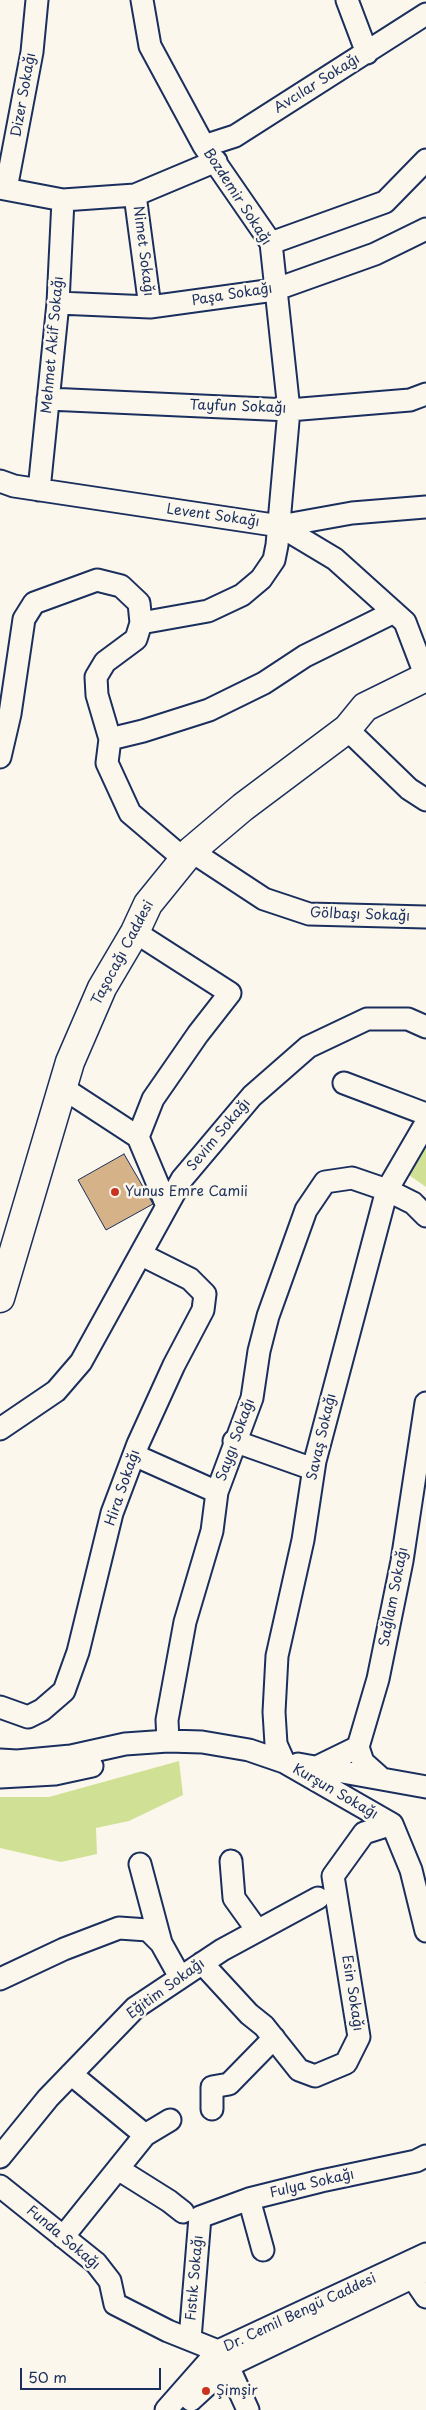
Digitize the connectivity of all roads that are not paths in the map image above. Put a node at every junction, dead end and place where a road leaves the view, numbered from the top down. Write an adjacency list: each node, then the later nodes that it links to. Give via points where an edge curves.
1 (37, 0): 8 (street, Dizer Sokağı, via 32,52)
2 (142, 0): 6 (street, Bozdemir Sokağı, via 150,46)
3 (347, 0): 5 (street)
4 (426, 14): 5 (street, Avcılar Sokağı)
5 (368, 53): 6 (street, Avcılar Sokağı)
6 (210, 154): 9 (street, Avcılar Sokağı); 12 (street, Bozdemir Sokağı)
7 (426, 160): 12 (street, via 385,202)
8 (3, 188): 10 (street, Avcılar Sokağı)
9 (135, 195): 10 (street, Avcılar Sokağı); 15 (street, Nimet Sokağı)
10 (63, 200): 14 (street, Mehmet Akif Sokağı)
11 (426, 229): 13 (street, Paşa Sokağı, via 374,254)
12 (271, 243): 13 (street, Bozdemir Sokağı)
13 (274, 290): 15 (street, Paşa Sokağı); 18 (street, Bozdemir Sokağı)
14 (58, 303): 15 (street, Paşa Sokağı); 17 (street, Mehmet Akif Sokağı)
15 (150, 307)
16 (426, 394): 18 (street, Tayfun Sokağı, via 410,400)
17 (48, 399): 18 (street, Tayfun Sokağı); 20 (street, Mehmet Akif Sokağı)
18 (289, 410): 22 (street, Bozdemir Sokağı)
19 (0, 481): 20 (street, Levent Sokağı)
20 (39, 490): 22 (street, Levent Sokağı)
21 (426, 507): 22 (street, Levent Sokağı, via 352,513)
22 (280, 526): 23 (street, via 335,559); 24 (street, Bozdemir Sokağı, via 274,560 261,579 242,595 208,611)
23 (394, 612): 25 (street, via 405,622); 28 (street, via 305,656 264,683 209,710)
24 (141, 623): 28 (street, via 136,639 105,662 96,677 97,695); 29 (street, via 138,603 122,586 97,580 34,603 24,620)
25 (426, 677): 27 (main road, via 365,707)
26 (426, 696): 27 (main road, via 370,723)
27 (347, 729): 30 (street, via 409,789); 31 (main road, Taşocağı Caddesi, via 243,807)
28 (110, 738): 31 (street, Gölbaşı Sokağı, via 107,763 130,813)
29 (0, 757)
30 (426, 800)
31 (188, 855): 32 (street, Gölbaşı Sokağı, via 264,899 309,914); 33 (main road, Taşocağı Caddesi, via 148,904)
32 (426, 917)
33 (135, 932): 36 (main road, Taşocağı Caddesi, via 102,988 70,1062); 39 (street, via 230,993 153,1099)
34 (426, 1028): 41 (street, Sevim Sokağı, via 408,1019 367,1019 308,1047 252,1096 182,1179)
35 (344, 1083): 37 (street)
36 (63, 1088): 39 (street); 44 (main road, Taşocağı Caddesi)
37 (426, 1114)
38 (426, 1123): 40 (street, Savaş Sokağı)
39 (138, 1137): 41 (street)
40 (387, 1190): 42 (street, via 413,1203); 47 (street, Saygı Sokağı, via 352,1178 324,1182 306,1210 268,1316 252,1398); 49 (street, Savaş Sokağı)
41 (167, 1206): 43 (street, Sevim Sokağı)
42 (426, 1216)
43 (142, 1255): 46 (street, Sevim Sokağı, via 81,1362 56,1392); 48 (street, Hira Sokağı, via 190,1279 204,1294 203,1310 174,1365)
44 (0, 1298)
45 (426, 1403): 53 (street, Sağlam Sokağı, via 402,1561 378,1679)
46 (0, 1429)
47 (234, 1441): 49 (street); 50 (street, Saygı Sokağı)
48 (134, 1455): 50 (street); 51 (street, Hira Sokağı, via 112,1513 78,1652 64,1691 42,1710 28,1717)
49 (314, 1469): 55 (street, Savaş Sokağı, via 303,1540 277,1656 276,1744)
50 (217, 1492): 52 (street, Saygı Sokağı, via 212,1531 185,1622 167,1720)
51 (0, 1707)
52 (168, 1741): 54 (street, Kurşun Sokağı, via 125,1744 71,1756 17,1762); 55 (street, Kurşun Sokağı, via 202,1742 249,1750); 57 (street, Kurşun Sokağı, via 118,1761 55,1774)
53 (358, 1747): 56 (street); 58 (street, via 363,1762)
54 (0, 1760)
55 (284, 1762): 56 (street); 60 (street, Kurşun Sokağı)
56 (317, 1767): 58 (street)
57 (0, 1777)
58 (382, 1779): 59 (street)
59 (426, 1786)
60 (392, 1824): 61 (street, Kurşun Sokağı); 71 (street, Esin Sokağı, via 364,1833 333,1876 359,2037 346,2063 315,2076 299,2070)
61 (416, 1860): 66 (street, Kurşun Sokağı, via 411,1870)
62 (232, 1861): 65 (street, via 234,1898)
63 (140, 1864): 67 (street)
64 (318, 1898): 65 (street, Eğitim Sokağı)
65 (257, 1930): 68 (street, Eğitim Sokağı)
66 (426, 1931)
67 (160, 1943): 69 (street); 70 (street, via 148,1930 119,1928)
68 (202, 1963): 69 (street, Eğitim Sokağı); 71 (street, Esin Sokağı)
69 (180, 1977): 72 (street, Eğitim Sokağı, via 135,2008)
70 (0, 1979)
71 (274, 2038): 73 (street, via 229,2084 212,2087)
72 (71, 2074): 75 (street); 77 (street, Eğitim Sokağı)
73 (212, 2109)
74 (170, 2120): 75 (street)
75 (145, 2135): 78 (street)
76 (426, 2156): 80 (street, Fulya Sokağı)
77 (0, 2157)
78 (118, 2169): 81 (street); 82 (street)
79 (0, 2186): 82 (street, Funda Sokağı)
80 (249, 2199): 81 (street, Fulya Sokağı); 83 (street)
81 (191, 2215): 87 (street, Fıstık Sokağı)
82 (63, 2237): 87 (street, Funda Sokağı, via 96,2263 110,2281 115,2304)
83 (263, 2250)
84 (426, 2254): 85 (street, Dr. Cemil Bengü Caddesi)
85 (414, 2271): 86 (street); 88 (street, Dr. Cemil Bengü Caddesi)
86 (426, 2297)
87 (190, 2339): 88 (street, Funda Sokağı)
88 (223, 2358): 89 (street, Dr. Cemil Bengü Caddesi); 90 (street, Dr. Cemil Bengü Caddesi); 91 (street)
89 (166, 2410)
90 (184, 2410)
91 (248, 2410)

